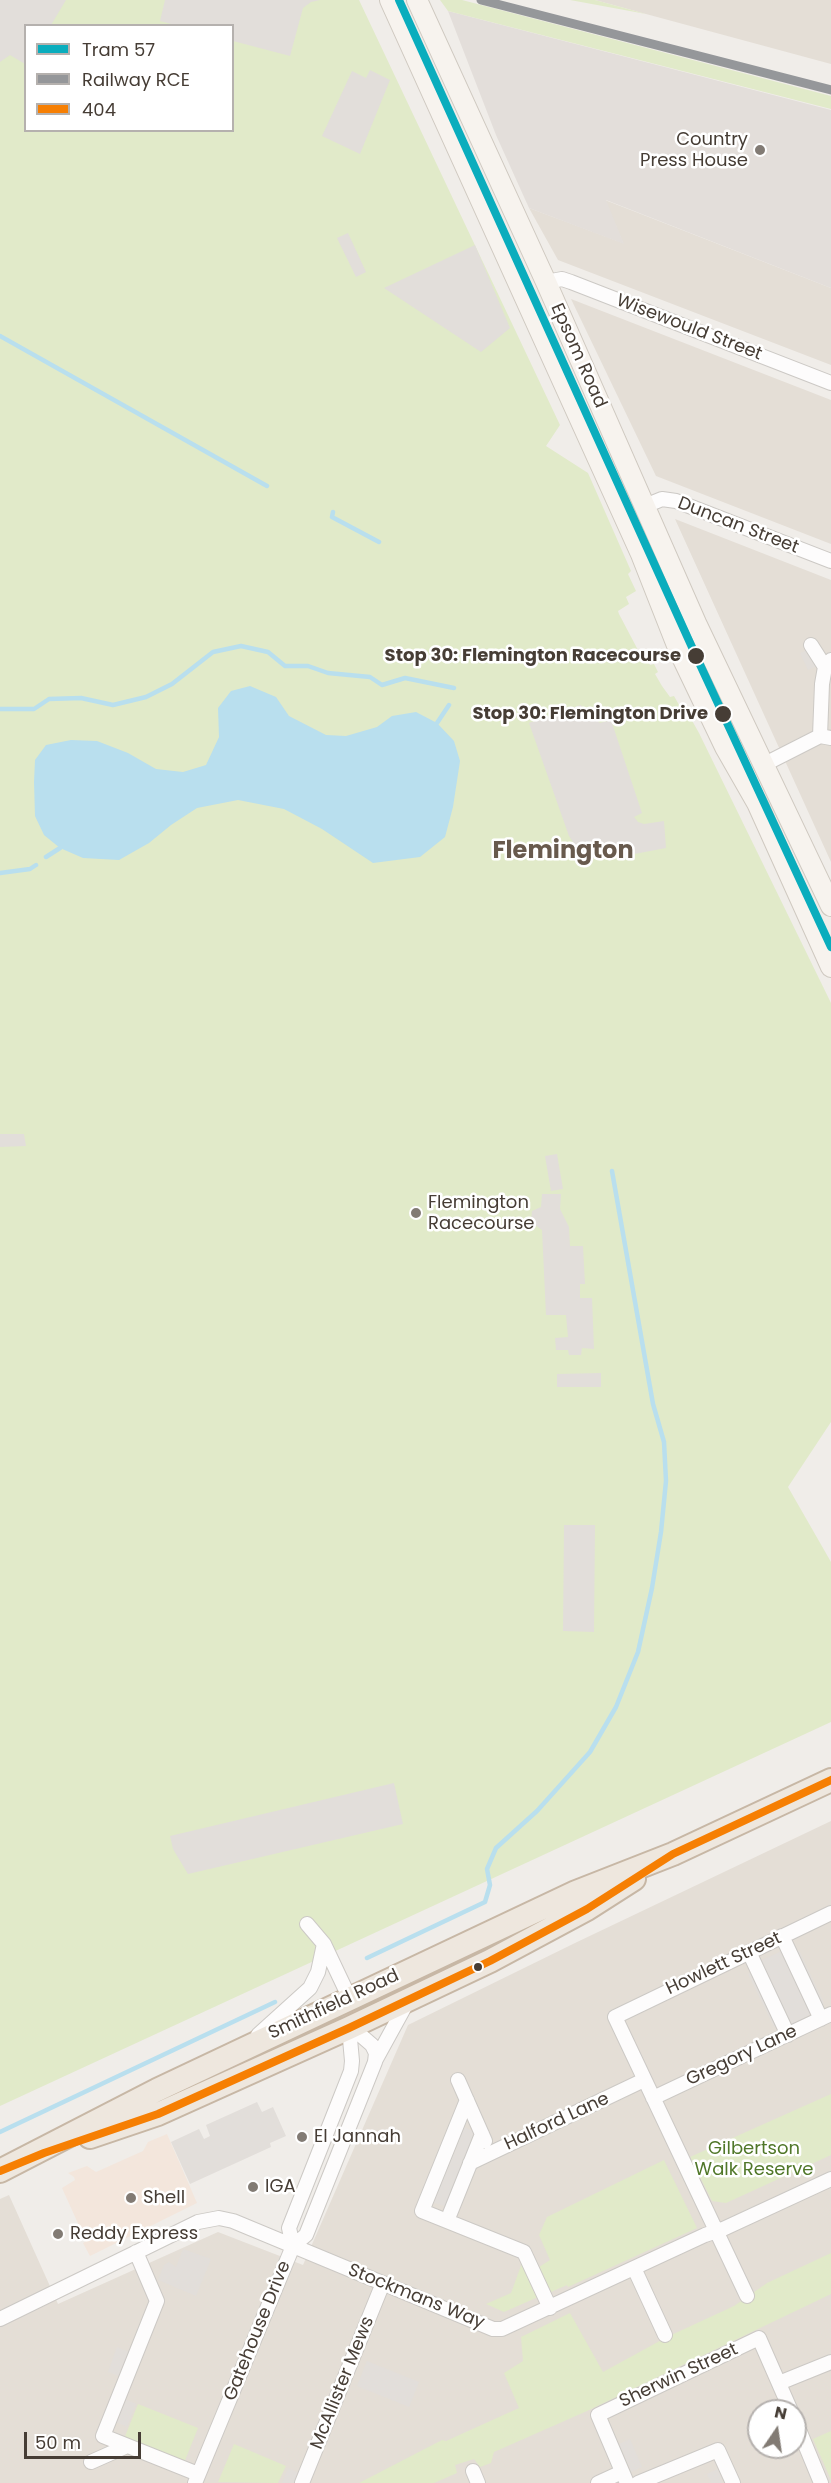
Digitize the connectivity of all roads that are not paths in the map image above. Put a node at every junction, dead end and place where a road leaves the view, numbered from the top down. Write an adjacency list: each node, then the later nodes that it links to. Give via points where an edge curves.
1 (390, 0): 12 (main road, Epsom Road, via 641,554 680,653 757,803)
2 (417, 0): 3 (main road, Epsom Road)
3 (546, 282): 4 (street, Wisewould Street, via 571,282); 5 (main road, Epsom Road)
4 (831, 383)
5 (645, 506): 6 (street, Duncan Street, via 662,499 676,501); 10 (main road, Epsom Road)
6 (831, 561)
7 (811, 645): 8 (street)
8 (828, 664): 9 (street, via 820,704)
9 (825, 737): 10 (street)
10 (763, 765): 11 (main road, Epsom Road)
11 (831, 906)
12 (831, 967)
13 (831, 1780): 14 (highway, Smithfield Road)
14 (674, 1854): 20 (highway, Smithfield Road, via 576,1892); 21 (highway, Smithfield Road, via 587,1909)
15 (831, 1913): 17 (street, Howlett Street)
16 (307, 1924): 18 (street)
17 (782, 1936): 19 (street, Howlett Street); 23 (street)
18 (324, 1944): 20 (street); 26 (street, via 310,1988)
19 (748, 1952): 25 (street); 29 (street, Howlett Street, via 616,2014)
20 (350, 1999): 22 (highway, Smithfield Road); 24 (highway)
21 (409, 2000): 24 (highway, Smithfield Road); 27 (street, Gatehouse Drive)
22 (315, 2015): 24 (highway); 26 (highway, Smithfield Road)
23 (826, 2017): 25 (street, Gregory Lane)
24 (349, 2028): 27 (street, via 372,2045); 34 (street, Gatehouse Drive, via 351,2069); 37 (highway, Smithfield Road, via 158,2114)
25 (788, 2035): 30 (street, Gregory Lane)
26 (243, 2048): 37 (highway, Smithfield Road)
27 (375, 2061): 36 (street, Gatehouse Drive)
28 (458, 2080): 31 (street)
29 (644, 2080): 30 (street); 33 (street, Halford Lane)
30 (653, 2098): 40 (street)
31 (467, 2100): 32 (street); 39 (street, via 422,2211)
32 (482, 2134): 33 (street); 35 (street)
33 (491, 2153): 35 (street, Halford Lane)
34 (317, 2160): 36 (street); 41 (street, Gatehouse Drive, via 289,2228)
35 (470, 2163): 39 (street)
36 (333, 2167): 41 (street, Gatehouse Drive, via 306,2235)
37 (1, 2171)
38 (831, 2179): 40 (street, Stockmans Way)
39 (447, 2221): 46 (street, via 524,2252)
40 (716, 2232): 43 (street, Stockmans Way); 45 (street)
41 (293, 2246): 42 (street, Stockmans Way, via 233,2221 212,2218); 44 (street, Stockmans Way); 56 (street, Gatehouse Drive)
42 (136, 2252): 47 (street, Stockmans Way); 52 (street, via 157,2301 103,2436)
43 (634, 2268): 46 (street, Stockmans Way); 48 (street)
44 (383, 2283): 46 (street, Stockmans Way, via 495,2329 504,2329); 58 (street, McAllister Mews)
45 (747, 2296)
46 (550, 2308)
47 (0, 2319)
48 (665, 2335)
49 (831, 2362): 50 (street)
50 (779, 2383): 51 (street); 55 (street, Sherwin Street, via 759,2338 598,2415)
51 (786, 2399)
52 (128, 2446): 54 (street); 56 (street)
53 (807, 2449): 57 (street)
54 (91, 2462)
55 (625, 2478): 59 (street)
56 (197, 2479)
57 (820, 2480): 62 (street)
58 (302, 2483)
59 (598, 2483)
60 (638, 2483): 61 (street, via 718,2450)
61 (733, 2483)
62 (806, 2483)

